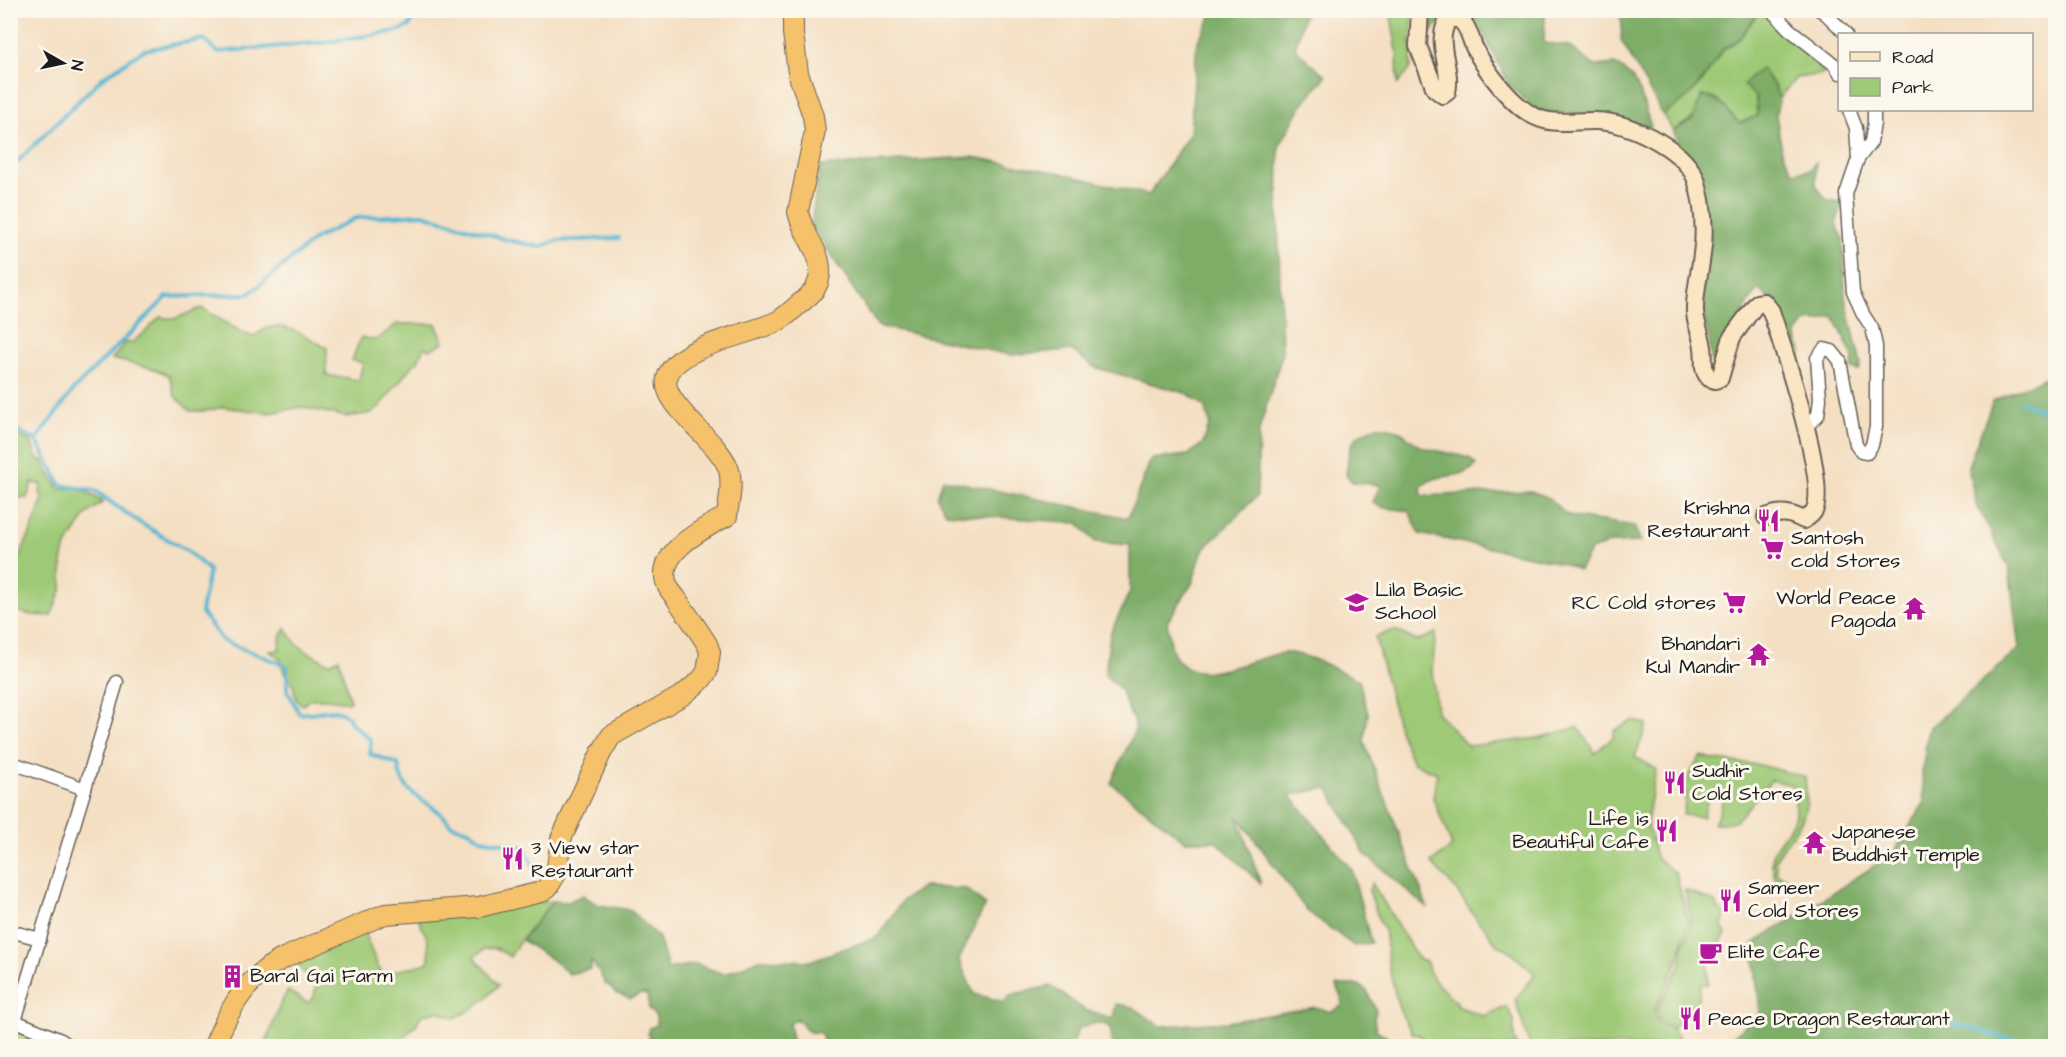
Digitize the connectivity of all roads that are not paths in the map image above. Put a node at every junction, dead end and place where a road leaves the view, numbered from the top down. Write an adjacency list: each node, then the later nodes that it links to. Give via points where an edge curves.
1 (793, 10): 18 (highway, via 798,73 815,131 798,212 820,263 819,280 809,296 778,321 697,350 669,370 666,381 667,393 715,447 729,470 727,516 675,552 667,561 664,575 707,644 707,672 683,695 611,736 561,839 556,874 548,887 479,906 385,914 286,957 249,983)
2 (1420, 10): 10 (main road, via 1418,46 1439,94 1447,92 1448,87 1443,28 1449,19 1459,19 1503,90 1532,115 1552,121 1598,121 1632,129 1659,142 1685,162 1698,185 1704,217 1695,315 1704,349 1704,371 1709,378 1720,378 1732,337 1756,303 1764,302 1771,311)
3 (1771, 10): 6 (street)
4 (1820, 10): 5 (street)
5 (1845, 33)
6 (1838, 71)
7 (1849, 111): 9 (street, via 1856,128)
8 (1874, 111): 9 (street, via 1871,142)
9 (1858, 159): 10 (street, via 1846,194 1852,292 1872,328 1876,346 1876,427 1872,445 1867,453 1861,452 1856,445 1840,361 1832,351 1824,349 1817,358 1818,415)
10 (1806, 427): 11 (main road, via 1815,472 1815,511 1804,520 1790,513 1777,512)
11 (1766, 517)
12 (117, 682): 14 (street)
13 (10, 762): 14 (street)
14 (85, 789): 16 (street)
15 (10, 931): 16 (street)
16 (40, 939): 17 (street, via 15,1021)
17 (70, 1047)
18 (214, 1047)

